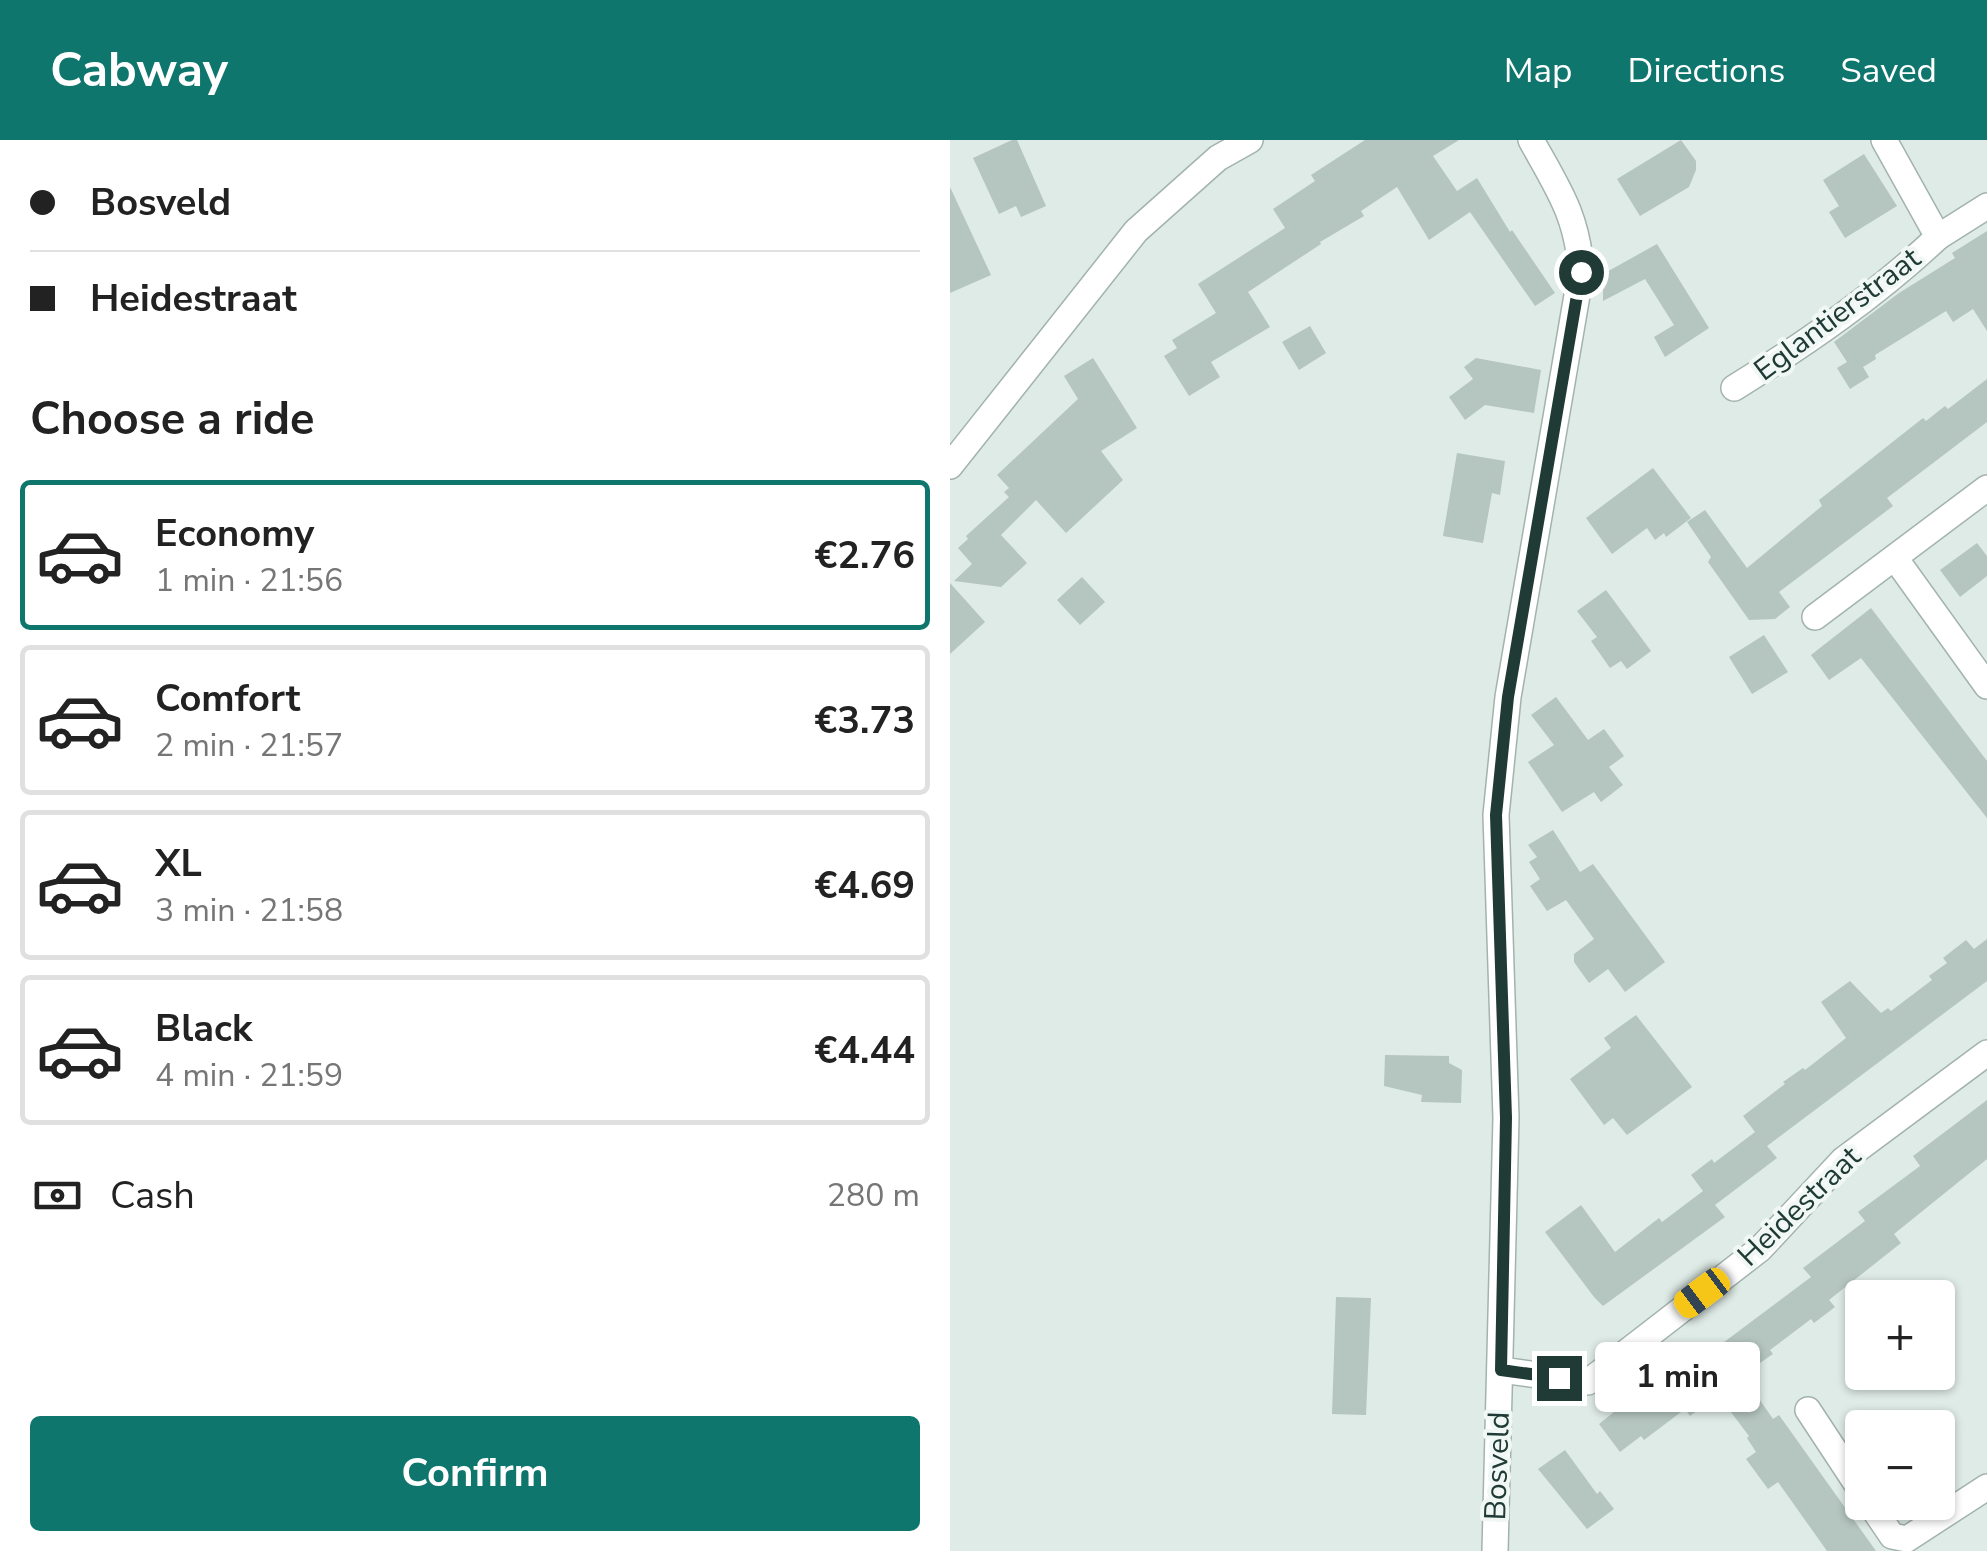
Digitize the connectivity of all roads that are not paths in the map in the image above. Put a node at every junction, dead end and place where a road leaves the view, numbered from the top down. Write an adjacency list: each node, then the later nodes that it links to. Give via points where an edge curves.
1 (1250, 140): 7 (street, via 1218,158 1136,231)
2 (1531, 140): 13 (street, Bosveld, via 1568,206 1580,240 1581,272 1508,697 1496,815 1506,1118)
3 (1884, 140): 5 (street, Eglantierstraat)
4 (1987, 206): 5 (street, Eglantierstraat)
5 (1938, 237): 6 (street, Eglantierstraat, via 1812,340)
6 (1734, 388)
7 (950, 466)
8 (1987, 488): 9 (street)
9 (1896, 558): 10 (street); 11 (street)
10 (1815, 618)
11 (1987, 686)
12 (1987, 1053): 13 (street, Heidestraat, via 1843,1160 1760,1249 1588,1382)
13 (1501, 1370): 20 (street, Bosveld)
14 (1808, 1410): 15 (street)
15 (1845, 1466)
16 (1987, 1487): 17 (street)
17 (1955, 1508)
18 (1881, 1520): 19 (street, via 1892,1536 1907,1539)
19 (1936, 1520)
20 (1494, 1551)

